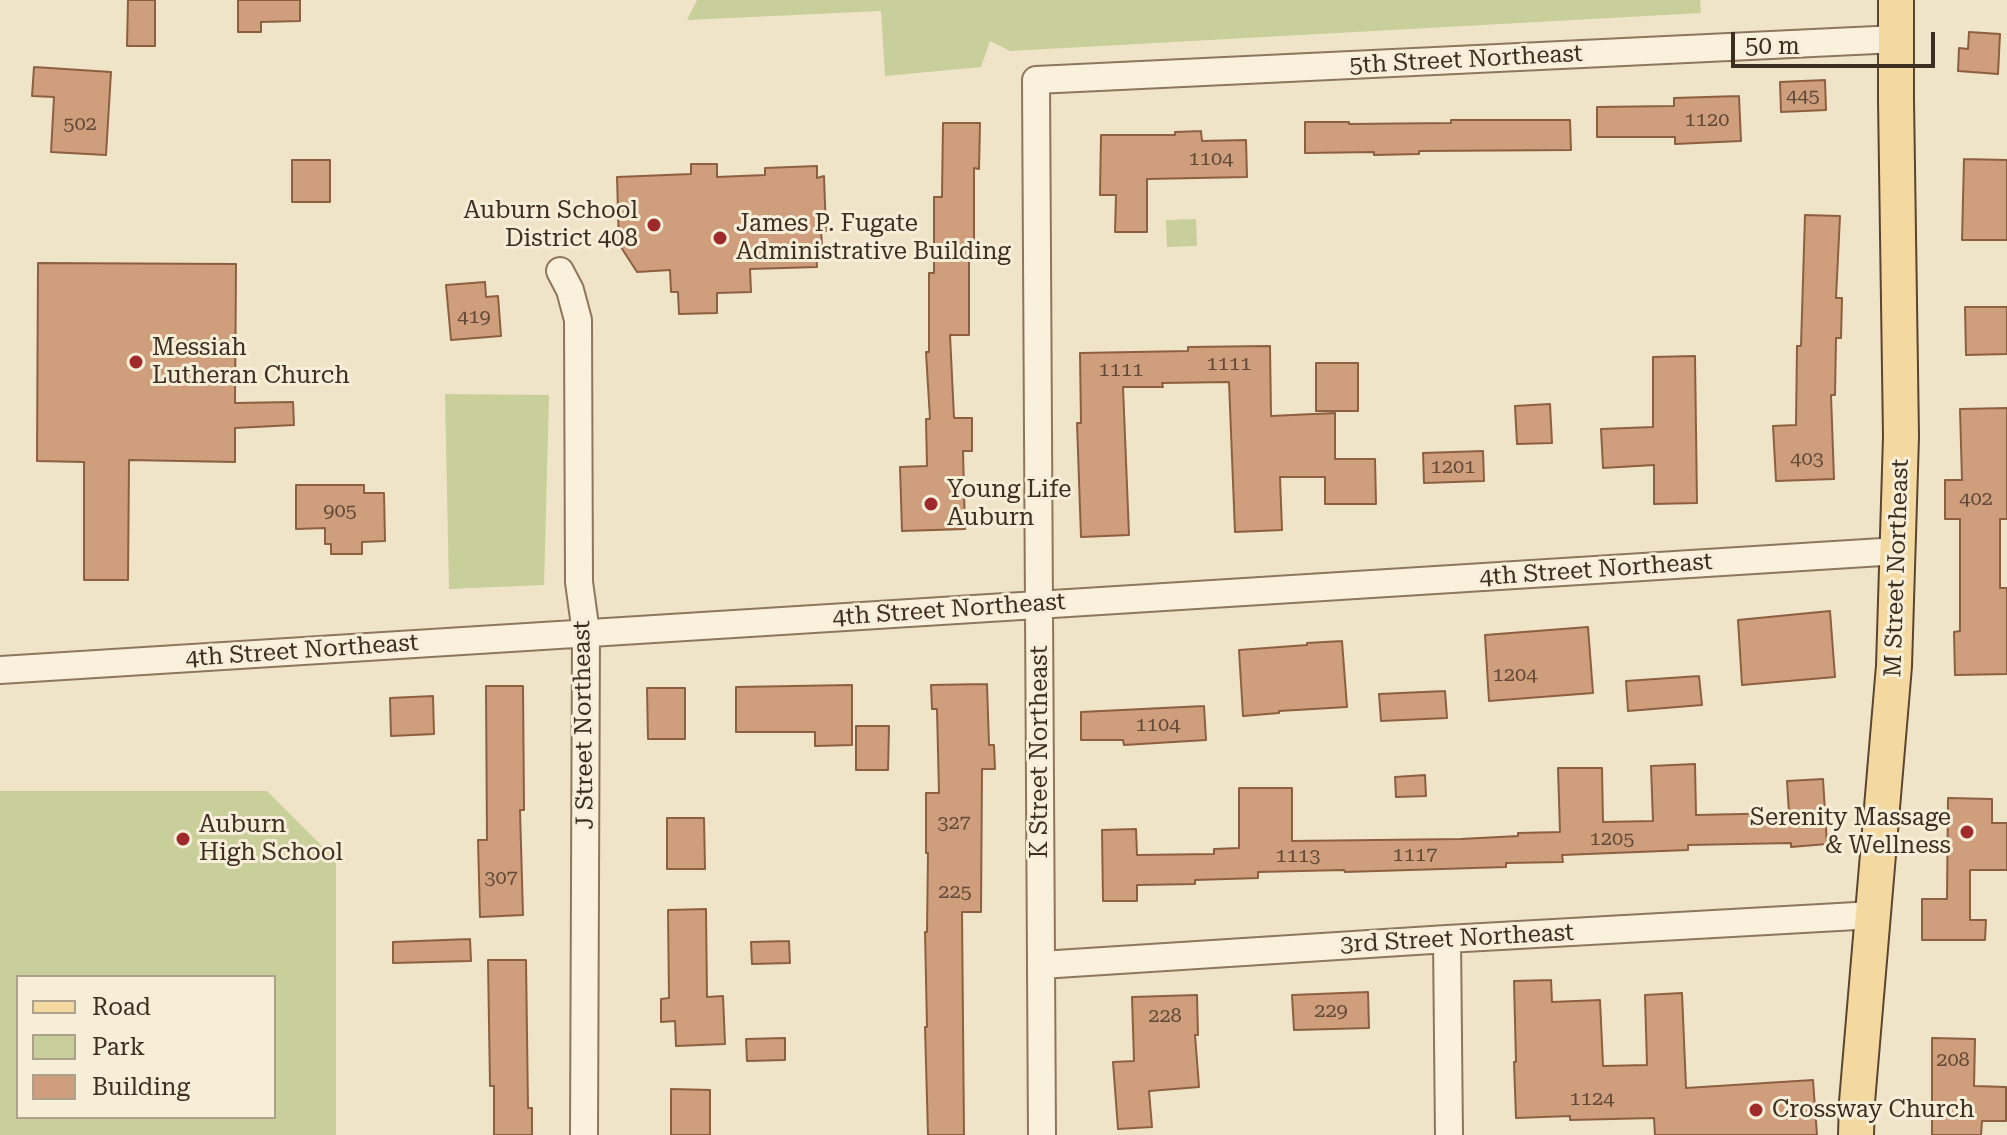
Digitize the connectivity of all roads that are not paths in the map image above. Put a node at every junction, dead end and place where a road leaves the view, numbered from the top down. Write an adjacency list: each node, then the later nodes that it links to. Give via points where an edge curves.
1 (1896, 0): 2 (main road, M Street Northeast)
2 (1897, 39): 3 (street, 5th Street Northeast); 5 (main road, M Street Northeast)
3 (1036, 80): 6 (street, K Street Northeast)
4 (560, 271): 7 (street, J Street Northeast, via 578,320 579,582)
5 (1898, 551): 6 (street, 4th Street Northeast); 9 (main road, M Street Northeast)
6 (1040, 605): 7 (street, 4th Street Northeast); 11 (street, K Street Northeast)
7 (586, 633): 8 (street, 4th Street Northeast); 12 (street, J Street Northeast)
8 (0, 670)
9 (1874, 915): 10 (street, 3rd Street Northeast); 15 (main road, M Street Northeast)
10 (1447, 939): 11 (street, 3rd Street Northeast); 14 (street)
11 (1041, 965): 13 (street, K Street Northeast)
12 (584, 1135)
13 (1042, 1135)
14 (1449, 1135)
15 (1856, 1135)

